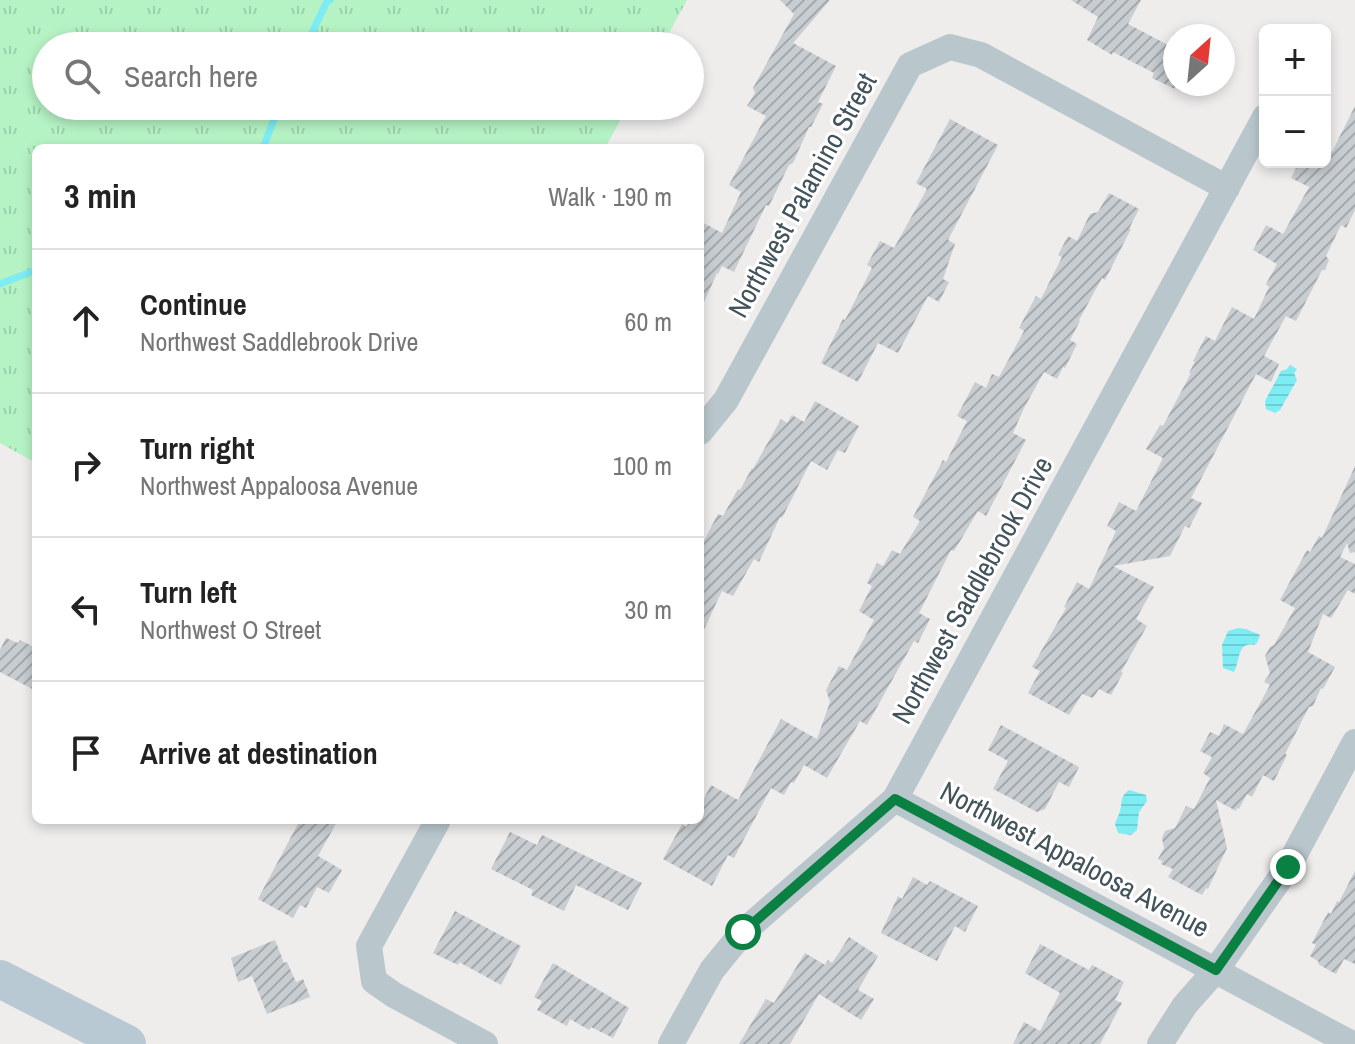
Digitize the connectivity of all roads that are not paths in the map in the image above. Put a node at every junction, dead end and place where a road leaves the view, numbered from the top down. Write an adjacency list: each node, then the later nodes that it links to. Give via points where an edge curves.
1 (1259, 128): 2 (street, Northwest Saddlebrook Drive)
2 (1227, 188): 3 (street, Northwest Palamino Street, via 981,55 950,47 910,65 726,400); 5 (street, Northwest Saddlebrook Drive)
3 (704, 427)
4 (1355, 742): 7 (street, via 1288,867)
5 (895, 799): 7 (street, Northwest Appaloosa Avenue); 11 (street, Northwest Saddlebrook Drive, via 743,932 712,970)
6 (436, 824): 10 (street, via 369,946 374,981)
7 (1216, 970): 12 (street); 13 (street, Northwest Appaloosa Avenue)
8 (0, 979): 9 (street)
9 (127, 1044)
10 (485, 1044)
11 (671, 1044)
12 (1160, 1044)
13 (1352, 1044)

